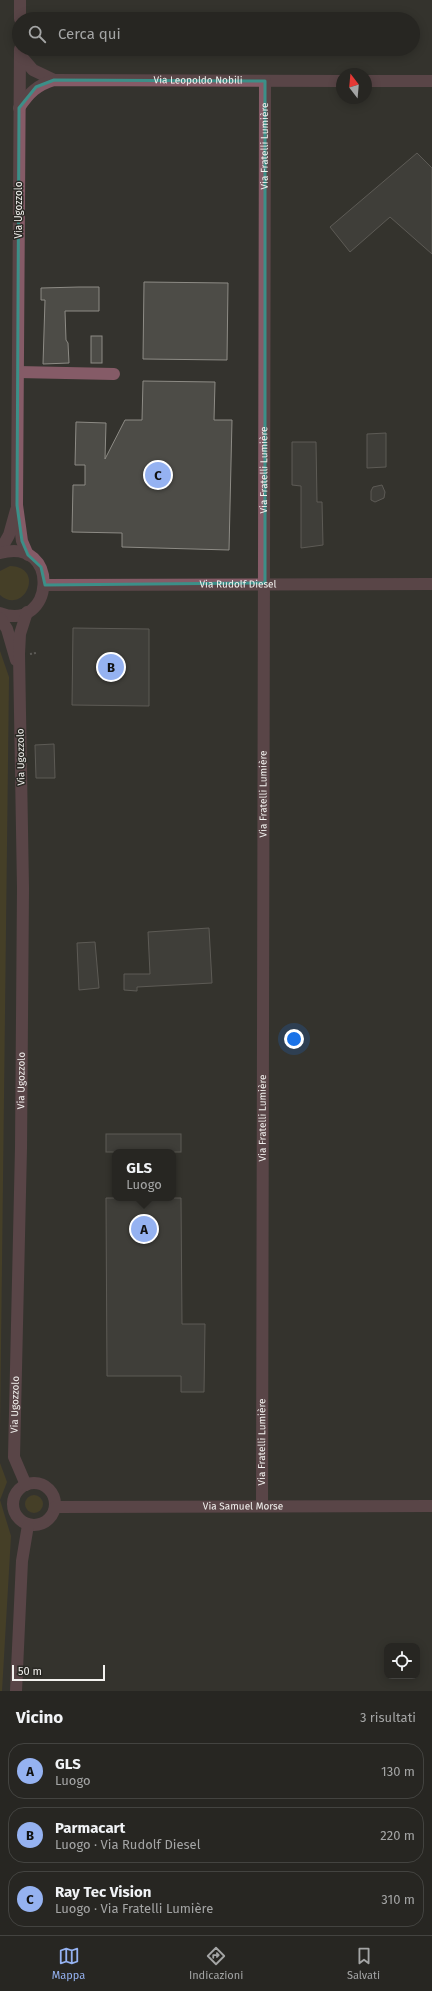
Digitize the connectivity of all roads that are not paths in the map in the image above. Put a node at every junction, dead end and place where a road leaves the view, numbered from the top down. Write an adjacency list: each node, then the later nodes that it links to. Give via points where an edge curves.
1 (20, 0): 2 (street)
2 (20, 12)
3 (20, 56): 10 (street, Via Ugozzolo)
4 (23, 56): 5 (street, via 33,70)
5 (54, 80): 6 (street, Via Leopoldo Nobili); 10 (street, via 40,84 31,91)
6 (265, 81): 7 (street, Via Leopoldo Nobili); 16 (street, Via Fratelli Lumière)
7 (336, 81)
8 (372, 81): 9 (street)
9 (432, 81)
10 (20, 108): 11 (street, Via Ugozzolo)
11 (18, 372): 12 (street); 13 (street, Via Ugozzolo)
12 (114, 374)
13 (17, 505): 14 (street, Via Ugozzolo, via 9,535); 15 (street, Via Ugozzolo, via 22,541)
14 (0, 552): 15 (street, via 19,551)
15 (28, 555): 18 (street, via 41,568)
16 (265, 583): 17 (street, Via Rudolf Diesel); 18 (street, Via Rudolf Diesel); 24 (street, Via Fratelli Lumière)
17 (432, 584)
18 (45, 585): 19 (street, via 40,601)
19 (28, 612): 20 (street, via 17,615); 22 (street, Via Ugozzolo, via 20,634)
20 (0, 613)
21 (0, 618): 22 (street, Via Ugozzolo, via 7,629)
22 (19, 674): 23 (street, Via Ugozzolo, via 23,896 21,1148 14,1457)
23 (26, 1485): 26 (street, via 38,1484 49,1490); 27 (street, via 16,1493 12,1506 17,1518)
24 (262, 1506): 25 (street, Via Samuel Morse); 26 (street, Via Samuel Morse)
25 (432, 1506)
26 (54, 1507): 27 (street, via 52,1514 42,1524)
27 (28, 1525): 28 (street, via 22,1561)
28 (16, 1691)

